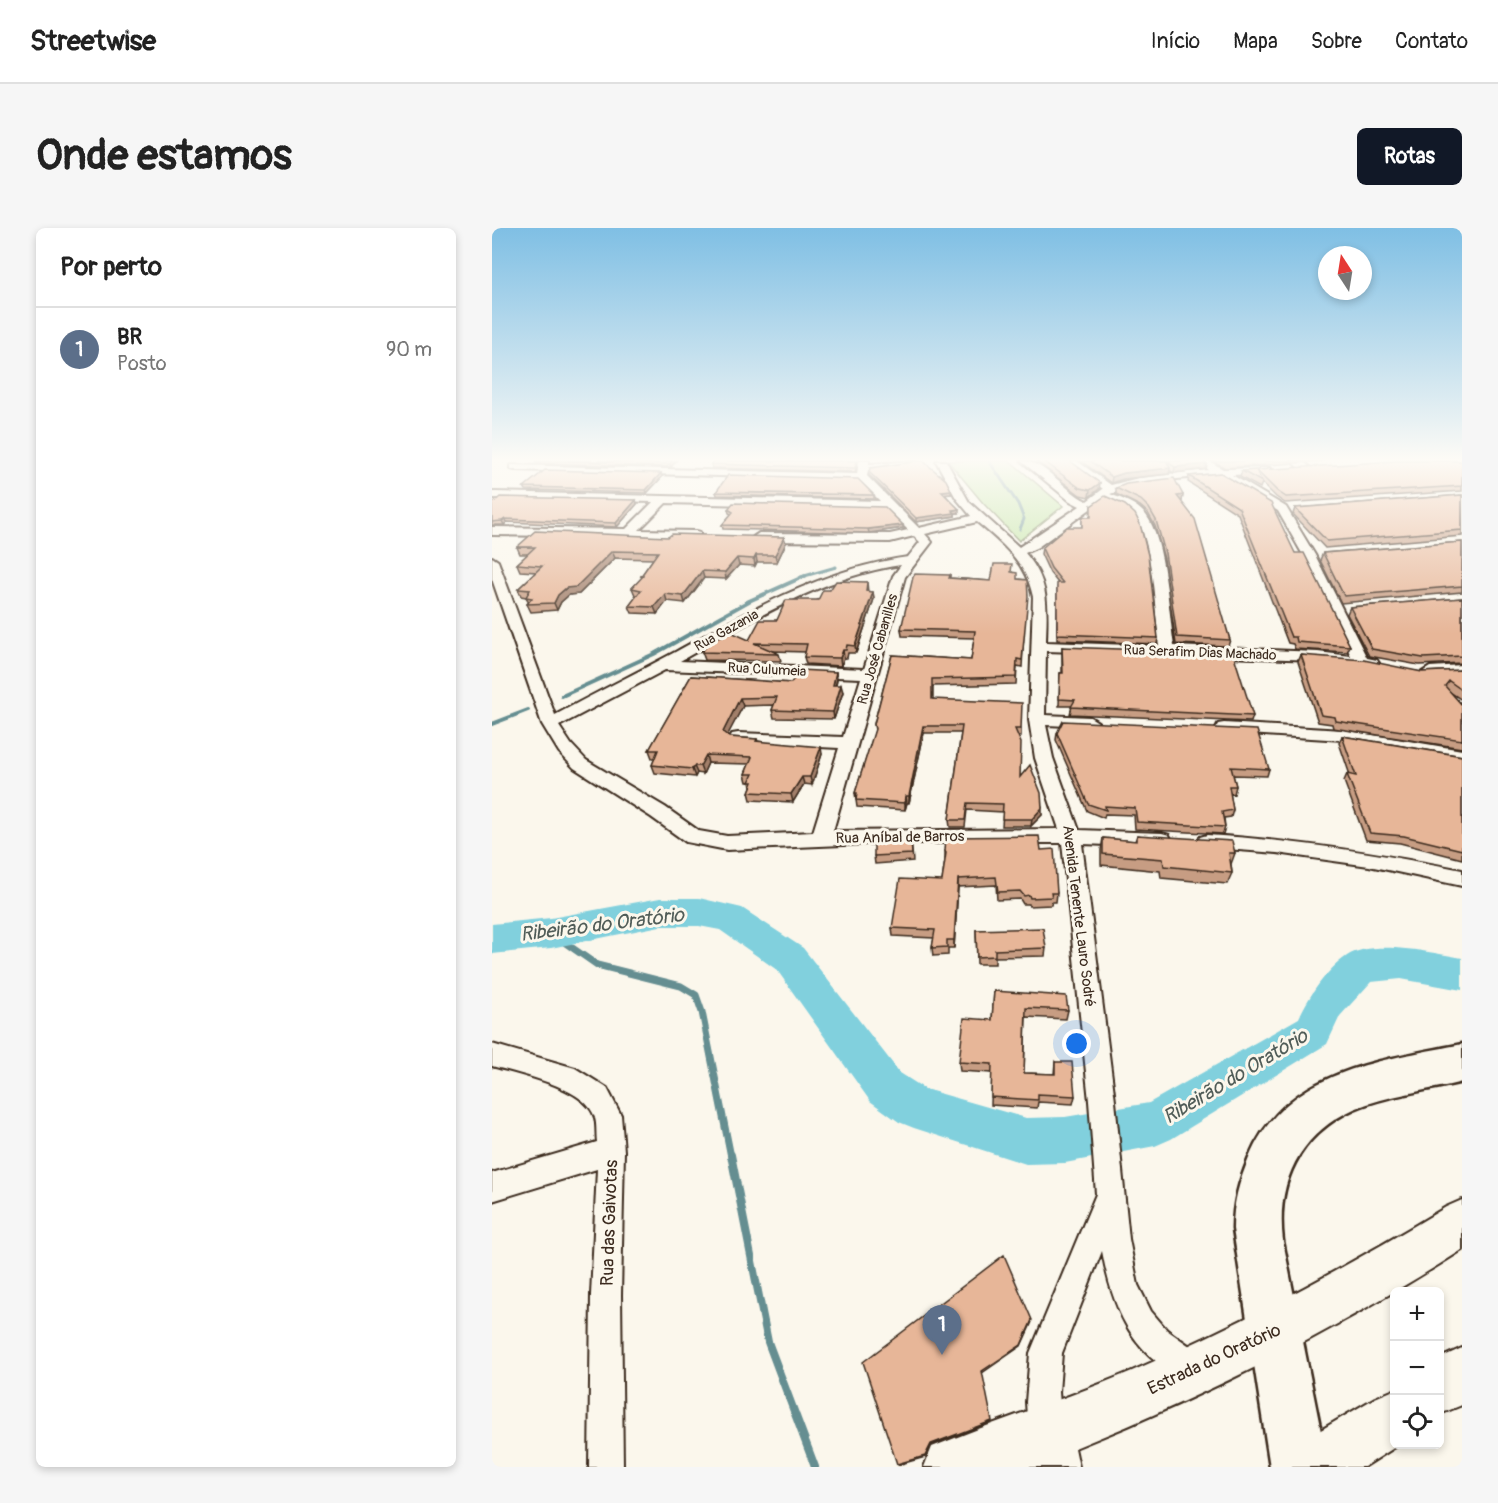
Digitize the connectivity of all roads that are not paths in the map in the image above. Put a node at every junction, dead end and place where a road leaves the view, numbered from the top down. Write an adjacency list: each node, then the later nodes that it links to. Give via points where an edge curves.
1 (643, 519): 10 (street)
2 (904, 519): 9 (street)
3 (975, 519): 9 (street)
4 (980, 519): 13 (street, Avenida Tenente Lauro Sodré)
5 (1069, 519): 13 (street)
6 (1142, 519): 17 (street, via 1154,557)
7 (1294, 519): 18 (street, via 1342,608)
8 (492, 531): 10 (street)
9 (917, 532): 12 (street, via 869,539); 14 (street, Rua José Cabanilles, via 926,542)
10 (629, 533): 11 (street)
11 (706, 536)
12 (741, 537)
13 (1018, 552): 16 (street, Avenida Tenente Lauro Sodré, via 1038,583)
14 (910, 560): 19 (street, Rua Gazania, via 876,565 813,586); 23 (street, Rua José Cabanilles, via 899,576)
15 (492, 561): 26 (street, Rua Aníbal de Barros)
16 (1039, 646): 17 (street, Rua Serafim Dias Machado); 24 (street, Avenida Tenente Lauro Sodré)
17 (1167, 650): 18 (street, Rua Serafim Dias Machado)
18 (1361, 661): 20 (street, Rua Serafim Dias Machado)
19 (663, 665): 23 (street, Rua Culumeia); 26 (street, Rua Gazania)
20 (1390, 667)
21 (1462, 670): 22 (street)
22 (1410, 671)
23 (870, 674): 29 (street, Rua José Cabanilles)
24 (1037, 720): 25 (street); 31 (street, Avenida Tenente Lauro Sodré, via 1044,758)
25 (1108, 723)
26 (550, 724): 32 (street, Rua Aníbal de Barros, via 580,764 693,837 727,843)
27 (1202, 728): 30 (street, via 1343,735)
28 (738, 738): 29 (street)
29 (849, 743): 32 (street, Rua José Cabanilles)
30 (1462, 756)
31 (1071, 835): 32 (street, Rua Aníbal de Barros); 33 (street, Rua Aníbal de Barros, via 1276,846); 37 (street, Avenida Tenente Lauro Sodré)
32 (821, 838)
33 (1462, 878)
34 (492, 1055): 36 (street, Rua das Gaivotas, via 566,1076 598,1097 608,1115)
35 (1462, 1063): 40 (highway, via 1360,1088 1328,1100 1284,1137 1264,1177 1257,1221)
36 (611, 1151): 38 (street); 46 (street, Rua das Gaivotas)
37 (1109, 1183): 41 (street, Avenida Tenente Lauro Sodré, via 1123,1285 1131,1306 1156,1341); 45 (street, Avenida Tenente Lauro Sodré, via 1046,1353 1041,1403)
38 (492, 1187)
39 (1462, 1222): 40 (main road, Estrada do Oratório)
40 (1274, 1332): 41 (main road, Estrada do Oratório); 48 (highway)
41 (1195, 1368): 45 (main road, Estrada do Oratório)
42 (1462, 1374): 43 (main road)
43 (1444, 1385)
44 (1390, 1420): 49 (main road)
45 (1048, 1451): 47 (main road, Estrada do Oratório)
46 (606, 1467)
47 (952, 1467)
48 (1299, 1467)
49 (1312, 1467)

